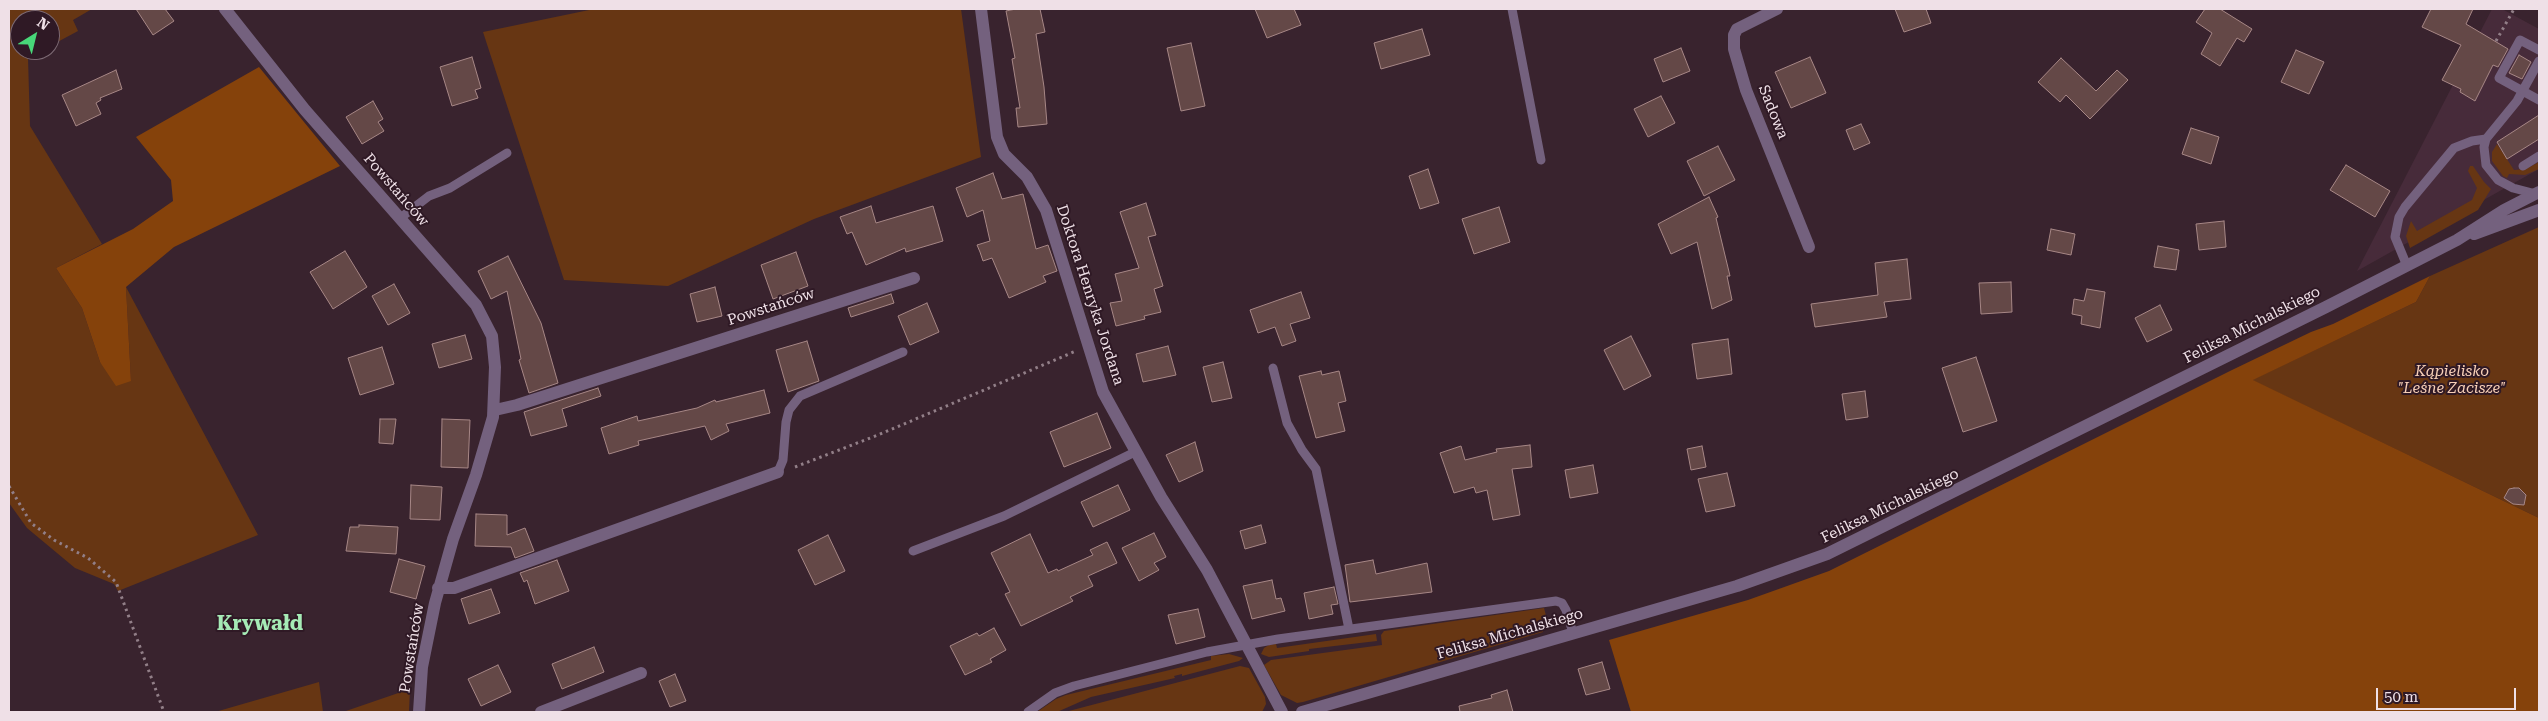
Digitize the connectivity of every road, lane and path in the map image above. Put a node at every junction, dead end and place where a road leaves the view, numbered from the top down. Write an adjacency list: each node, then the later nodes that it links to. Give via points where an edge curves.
1 (225, 9): 18 (street, Powstańców, via 305,110)
2 (980, 9): 23 (street, Doktora Henryka Jordana, via 997,137 1004,154 1027,177 1042,200)
3 (1512, 9): 14 (lane)
4 (1777, 9): 20 (street, Sadowa, via 1737,29 1734,49 1746,90)
5 (2514, 9): 6 (path)
6 (2496, 41)
7 (2539, 50): 9 (lane, via 2520,40 2499,78)
8 (2539, 61): 9 (lane)
9 (2523, 91): 10 (lane); 11 (lane)
10 (2539, 100)
11 (2486, 139): 16 (lane, via 2484,154 2492,175 2504,184); 21 (lane, via 2472,140 2454,148 2405,207 2399,217 2395,237)
12 (507, 152): 18 (lane, via 450,188 429,196)
13 (2539, 156): 15 (lane)
14 (1542, 160)
15 (2523, 166)
16 (2538, 193): 19 (street, Feliksa Michalskiego)
17 (2539, 210): 19 (street, Feliksa Michalskiego)
18 (399, 219): 26 (street, Powstańców, via 467,294 486,321 494,346)
19 (2457, 240): 21 (street, Feliksa Michalskiego)
20 (1809, 247)
21 (2407, 266): 33 (street, Feliksa Michalskiego, via 1845,546 1777,574)
22 (914, 278): 26 (street, Powstańców)
23 (1088, 346): 27 (street, Doktora Henryka Jordana, via 1107,400); 28 (path, via 878,435)
24 (904, 352): 28 (lane, via 800,396 789,410)
25 (1273, 368): 32 (lane, via 1287,423 1316,469)
26 (495, 410): 31 (street, Powstańców)
27 (1135, 452): 30 (lane, via 1004,516); 34 (street, Doktora Henryka Jordana, via 1202,562)
28 (778, 472): 31 (street, Powstańców, via 454,588)
29 (9, 486): 36 (path, via 31,523 88,558 116,582)
30 (913, 551)
31 (438, 588): 37 (street, Powstańców, via 422,667)
32 (1349, 629): 33 (lane, via 1556,601 1562,603 1566,610); 34 (lane)
33 (1573, 633): 41 (street, Feliksa Michalskiego)
34 (1245, 645): 39 (lane, via 1074,686 1055,693); 40 (street, Doktora Henryka Jordana)
35 (641, 673): 38 (street)
36 (164, 712)
37 (420, 712)
38 (541, 712)
39 (1028, 712)
40 (1282, 712)
41 (1302, 712)

